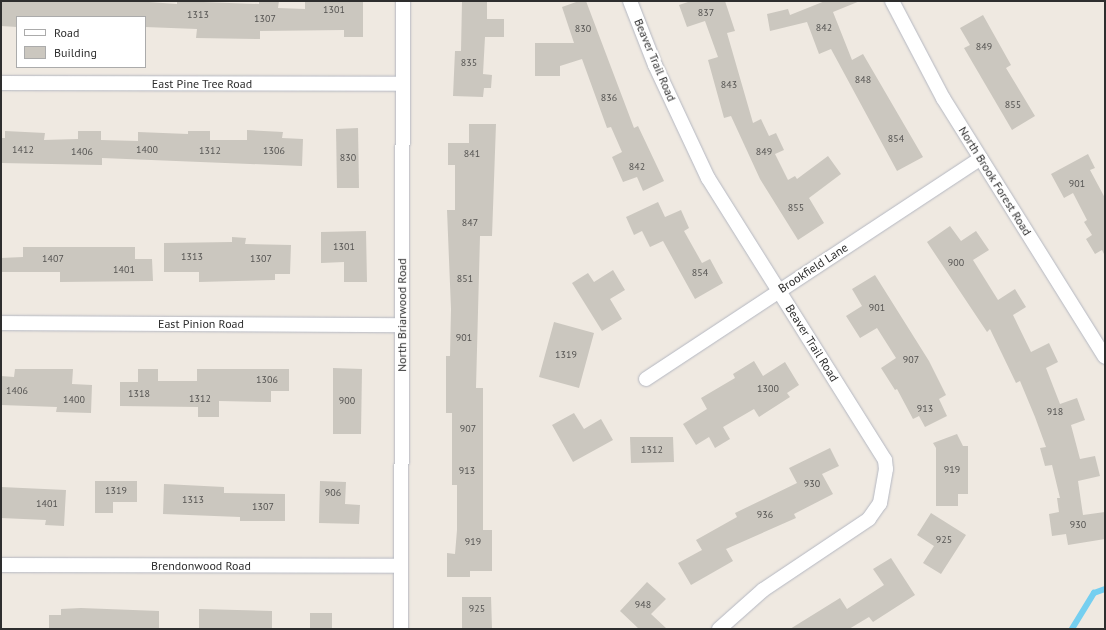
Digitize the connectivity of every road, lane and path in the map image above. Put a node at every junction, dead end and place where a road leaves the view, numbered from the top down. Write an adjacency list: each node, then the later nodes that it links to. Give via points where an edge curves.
1 (403, 1): 5 (street, North Briarwood Road)
2 (630, 1): 7 (street, Beaver Trail Road, via 656,66 708,178)
3 (892, 1): 6 (street, North Brook Forest Road, via 943,98)
4 (1, 84): 5 (street, East Pine Tree Road)
5 (403, 84): 9 (street, North Briarwood Road)
6 (981, 158): 7 (street, Brookfield Lane); 10 (street, North Brook Forest Road)
7 (780, 290): 11 (street, Brookfield Lane); 15 (street, Beaver Trail Road, via 885,460 886,485 880,503 857,530 763,590)
8 (1, 322): 9 (street, East Pinion Road)
9 (402, 325): 13 (street, North Briarwood Road)
10 (1105, 357)
11 (646, 379)
12 (1, 565): 13 (street, Brendonwood Road)
13 (401, 566): 14 (street, North Briarwood Road)
14 (401, 629)
15 (719, 629)

